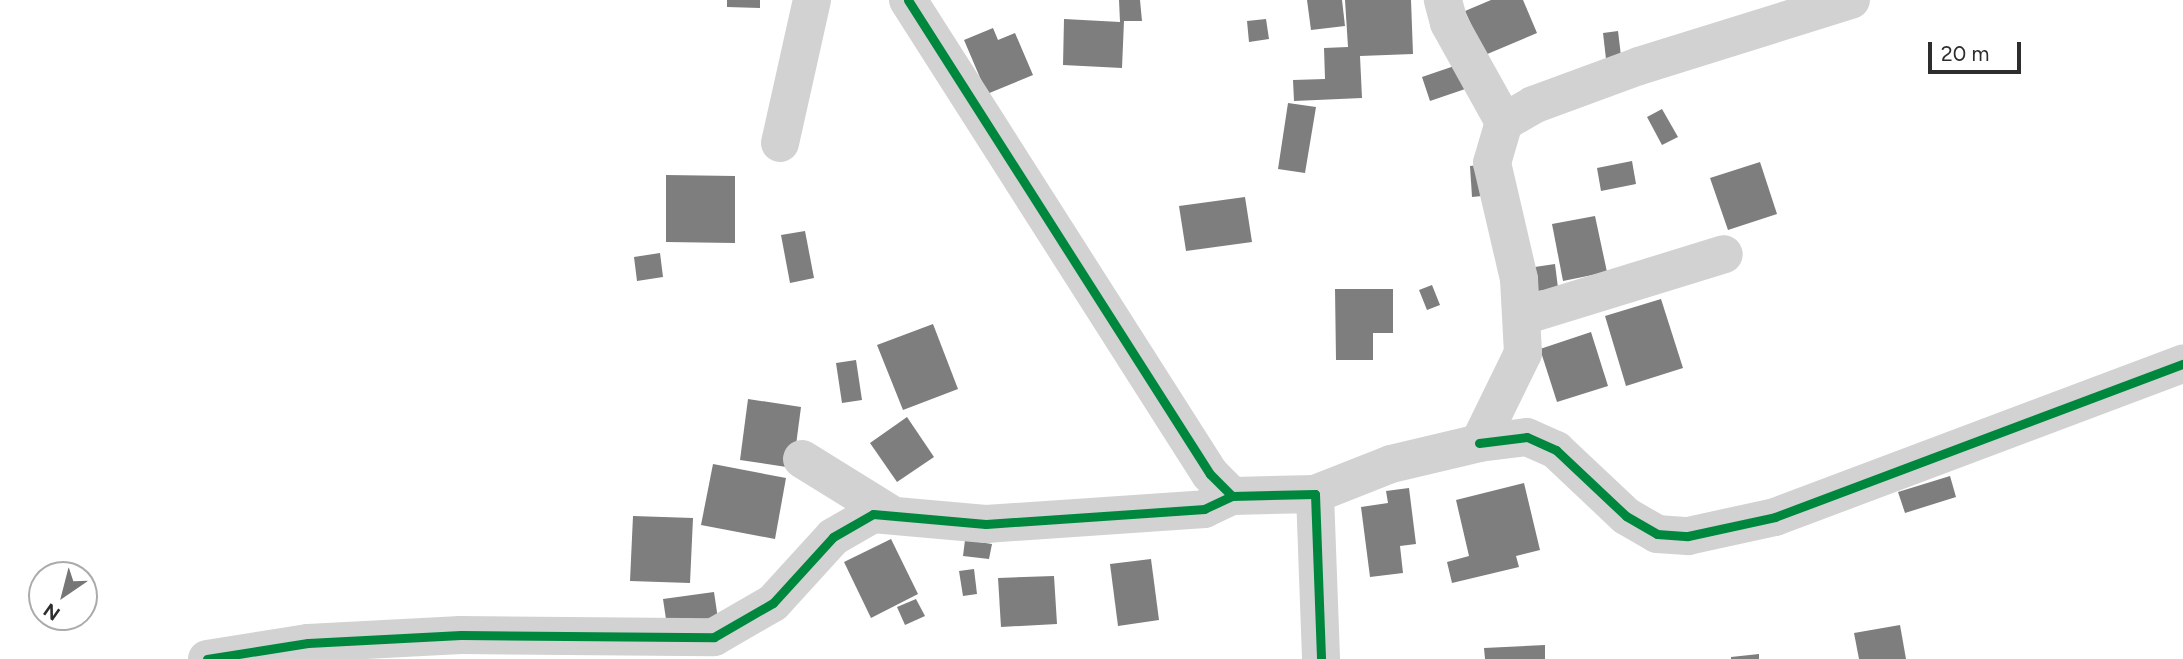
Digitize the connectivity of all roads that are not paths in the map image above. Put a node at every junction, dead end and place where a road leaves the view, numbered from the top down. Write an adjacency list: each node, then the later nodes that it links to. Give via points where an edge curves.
1 (811, 0): 6 (street)
2 (908, 0): 13 (street, via 1195,455)
3 (1443, 0): 5 (street, via 1449,23)
4 (1851, 0): 5 (street, via 1639,66 1533,104)
5 (1504, 122): 8 (street, via 1492,163)
6 (780, 143)
7 (1724, 254): 8 (street)
8 (1523, 316): 10 (street, via 1523,353)
9 (2183, 364): 10 (street, via 1774,517 1688,536 1657,534 1626,516 1556,450 1527,437)
10 (1479, 443): 12 (street, via 1391,464)
11 (802, 459): 14 (street)
12 (1315, 494): 13 (street); 17 (street)
13 (1232, 496): 14 (street, via 1204,509 986,524)
14 (889, 513): 15 (street, via 858,520 833,537 788,589 740,626)
15 (686, 650): 16 (street, via 460,635 308,643)
16 (207, 659)
17 (1321, 659)

